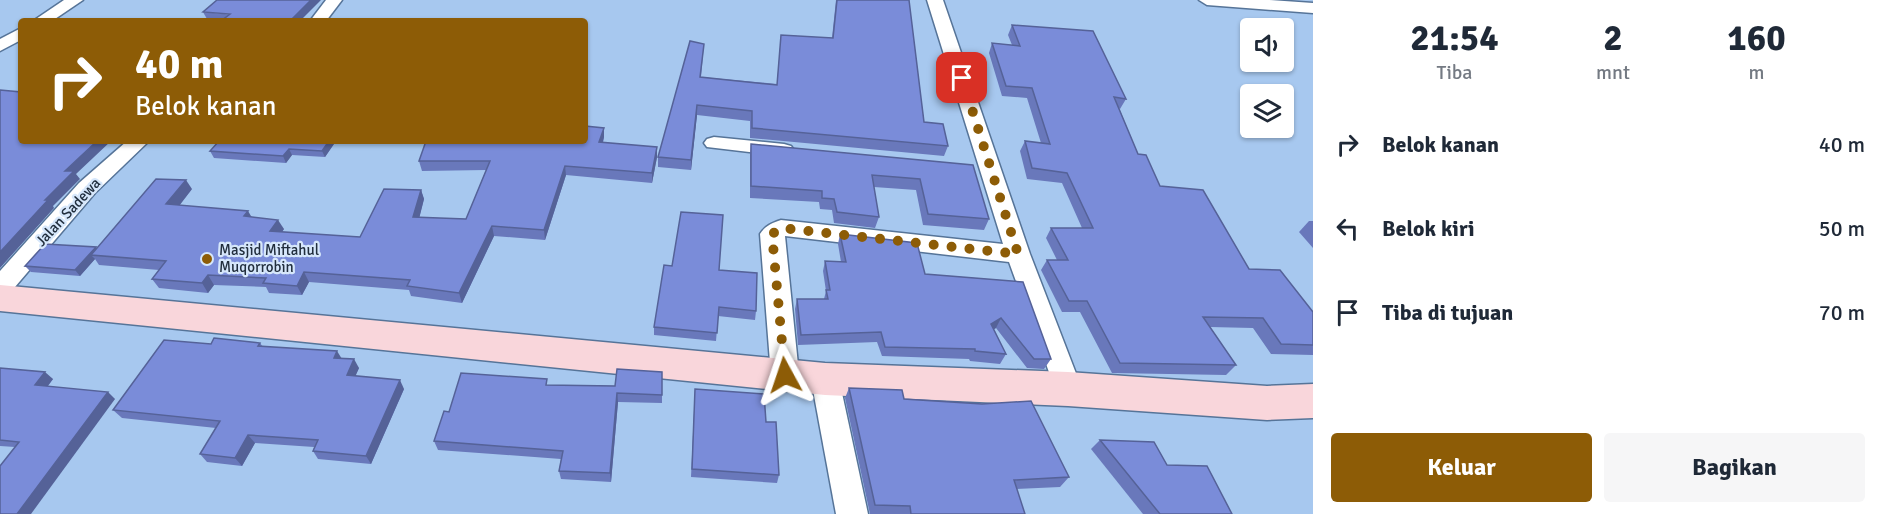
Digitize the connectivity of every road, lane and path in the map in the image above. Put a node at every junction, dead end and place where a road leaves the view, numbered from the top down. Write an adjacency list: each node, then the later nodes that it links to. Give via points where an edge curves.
1 (75, 0): 6 (street)
2 (334, 0): 7 (street)
3 (935, 0): 14 (street)
4 (1207, 0): 5 (street)
5 (1313, 8)
6 (46, 18)
7 (320, 18)
8 (18, 35): 9 (street)
9 (0, 46)
10 (714, 143): 12 (street)
11 (137, 144): 16 (street, Jalan Sadewa, via 87,188)
12 (807, 152)
13 (969, 167): 14 (street)
14 (992, 170): 15 (street)
15 (1018, 254): 18 (street, via 781,228 774,231); 20 (street)
16 (0, 287)
17 (0, 298): 18 (street)
18 (785, 375): 19 (street)
19 (825, 379): 20 (street); 22 (street)
20 (1068, 389): 21 (street, via 1267,403)
21 (1313, 401)
22 (852, 514)

